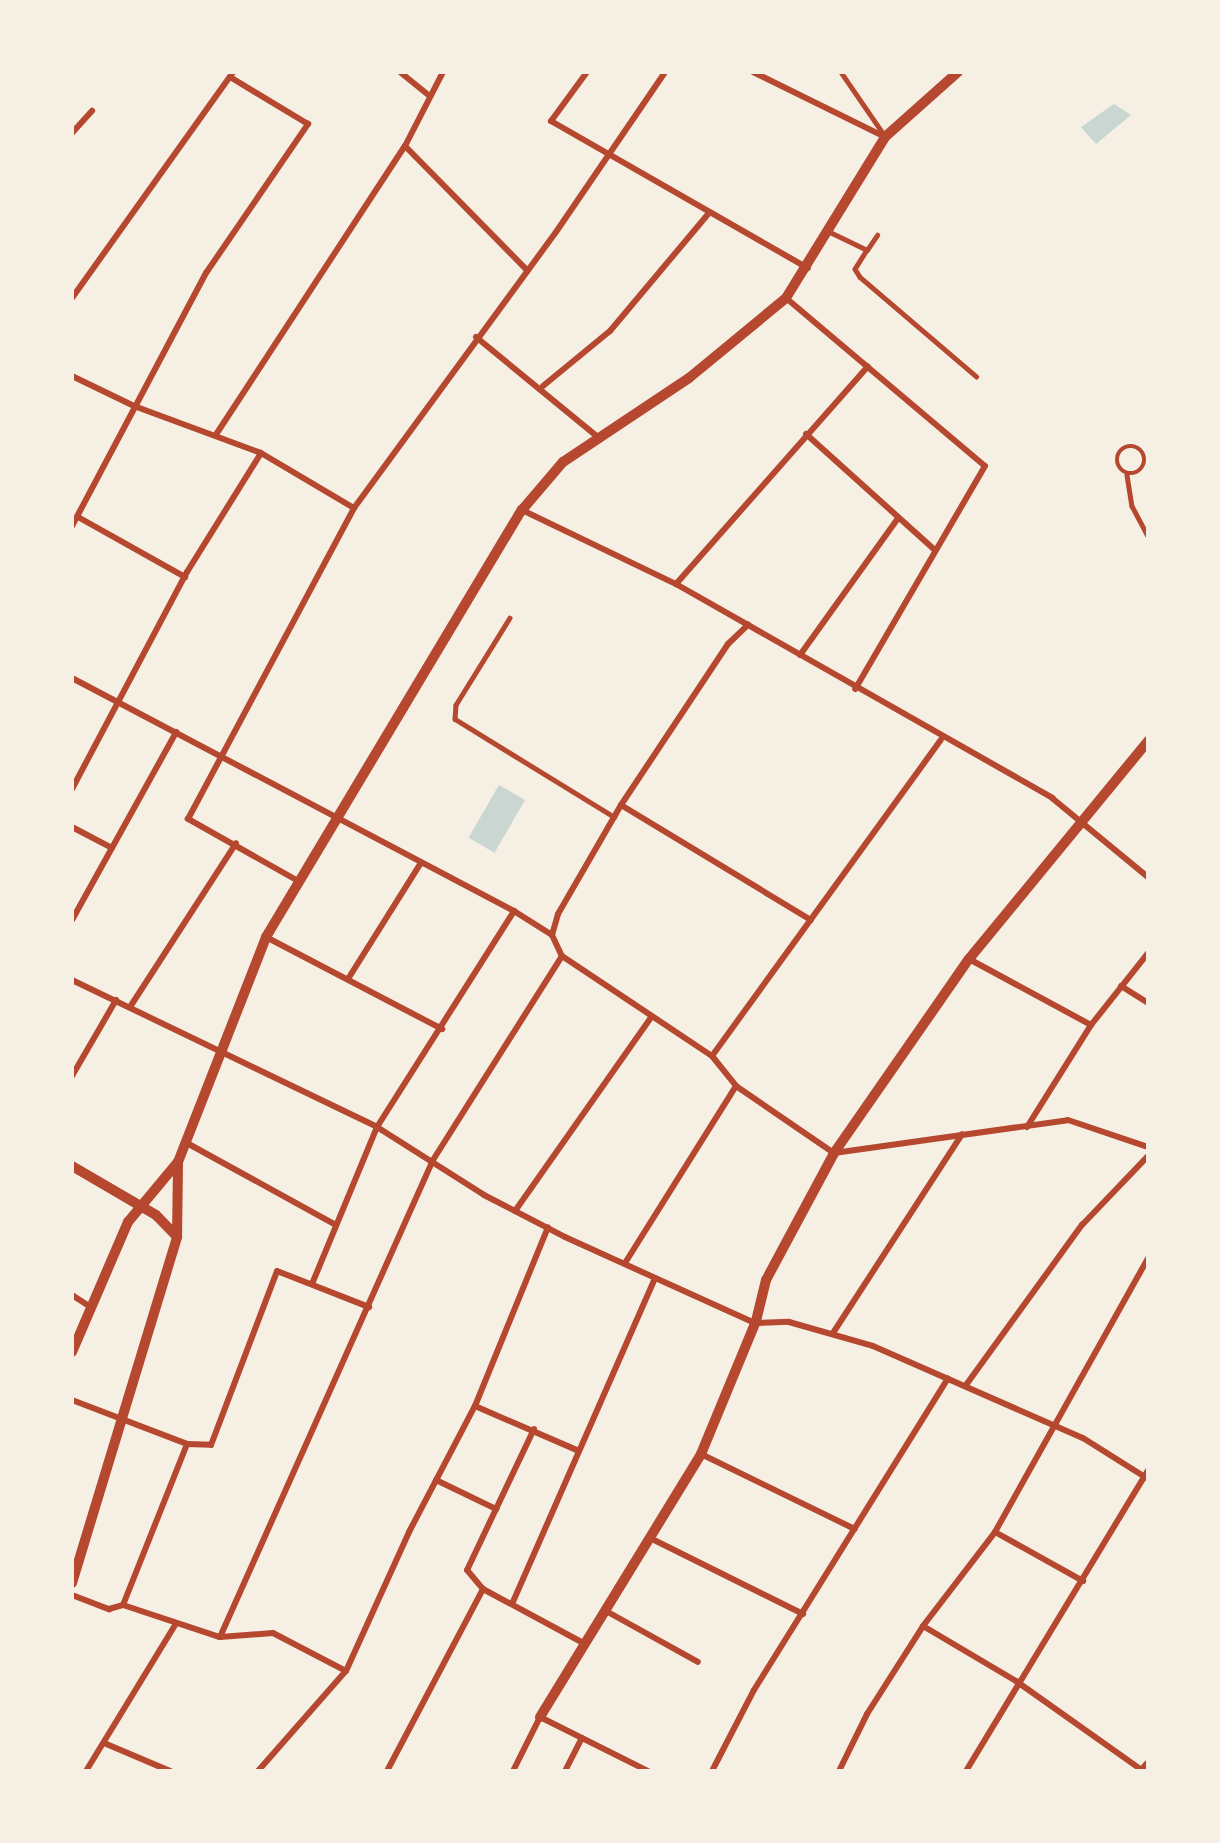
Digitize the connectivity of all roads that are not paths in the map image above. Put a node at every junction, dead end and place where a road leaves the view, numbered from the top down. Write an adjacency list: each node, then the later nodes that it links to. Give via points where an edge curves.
1 (400, 72): 9 (street)
2 (443, 72): 9 (street)
3 (587, 72): 14 (street, via 551,121)
4 (665, 72): 14 (street)
5 (753, 72): 12 (street)
6 (841, 72): 12 (lane)
7 (958, 72): 12 (street)
8 (231, 74): 21 (street); 28 (street, via 308,124 206,273)
9 (427, 94): 13 (street)
10 (92, 111): 11 (street)
11 (72, 133)
12 (885, 137): 16 (street)
13 (405, 146): 20 (street); 29 (street)
14 (608, 153): 15 (street); 20 (street)
15 (710, 212): 19 (street); 27 (street, via 610,331)
16 (830, 232): 18 (lane); 19 (street)
17 (877, 235): 18 (lane)
18 (867, 250): 26 (lane, via 855,269 860,277)
19 (808, 268): 22 (street)
20 (528, 271): 23 (street)
21 (72, 298)
22 (786, 298): 24 (street); 31 (street, via 689,378)
23 (476, 337): 27 (street); 34 (street)
24 (868, 366): 30 (street); 40 (street, via 985,466)
25 (72, 376): 28 (street)
26 (976, 376)
27 (543, 386): 31 (street)
28 (134, 406): 29 (street); 36 (street)
29 (217, 433): 32 (street)
30 (806, 434): 37 (street); 42 (street)
31 (601, 439): 35 (street, via 563,462)
32 (261, 453): 34 (street); 41 (street)
33 (1127, 475): 33 (lane, via 1140,472 1146,461 1135,446 1118,454 1117,466); 39 (lane, via 1132,506)
34 (354, 508): 52 (street)
35 (522, 510): 42 (street); 56 (street)
36 (78, 517): 38 (street); 41 (street)
37 (898, 518): 40 (street); 45 (street)
38 (72, 526)
39 (1148, 537)
40 (935, 550): 47 (street)
41 (185, 577): 48 (street)
42 (676, 585): 44 (street)
43 (510, 618): 55 (lane, via 456,705 455,719)
44 (748, 625): 45 (street); 54 (street, via 728,644)
45 (800, 655): 47 (street)
46 (72, 678): 48 (street)
47 (855, 689): 50 (street)
48 (119, 704): 49 (street); 53 (street)
49 (176, 732): 52 (street); 60 (street)
50 (941, 740): 57 (street, via 1052,798); 66 (street)
51 (1148, 741): 57 (street)
52 (222, 754): 56 (street); 59 (street, via 188,819)
53 (72, 789)
54 (621, 805): 55 (street); 66 (street)
55 (614, 817): 67 (street)
56 (341, 820): 61 (street); 63 (street)
57 (1084, 822): 62 (street); 71 (street)
58 (72, 827): 60 (street)
59 (236, 843): 63 (street); 77 (street)
60 (112, 848): 65 (street)
61 (420, 864): 64 (street); 72 (street)
62 (1148, 877)
63 (300, 882): 68 (street)
64 (514, 911): 67 (street); 80 (street)
65 (72, 920)
66 (811, 920): 82 (street)
67 (552, 935): 70 (street)
68 (266, 937): 72 (street); 81 (street)
69 (1148, 953): 74 (street)
70 (562, 956): 78 (street); 92 (street)
71 (969, 959): 79 (street); 90 (street)
72 (348, 979): 80 (street)
73 (72, 980): 75 (street)
74 (1121, 986): 76 (street); 79 (street)
75 (116, 1000): 77 (street); 83 (street)
76 (1148, 1003)
77 (130, 1008): 81 (street)
78 (652, 1016): 82 (street); 96 (street)
79 (1091, 1025): 86 (street)
80 (442, 1029): 85 (street)
81 (218, 1049): 85 (street); 88 (street)
82 (712, 1056): 84 (street)
83 (72, 1076)
84 (736, 1086): 90 (street); 101 (street)
85 (376, 1127): 92 (street); 97 (street)
86 (1027, 1127): 87 (street); 89 (street, via 1068,1120)
87 (963, 1133): 90 (street); 108 (street)
88 (184, 1142): 93 (street); 97 (street)
89 (1148, 1147)
90 (834, 1153): 107 (street, via 766,1280)
91 (1148, 1156): 111 (street, via 1082,1224)
92 (433, 1160): 96 (street); 105 (street)
93 (178, 1162): 95 (street); 99 (street)
94 (72, 1166): 95 (street)
95 (143, 1209): 99 (street); 106 (street, via 128,1222)
96 (515, 1211): 98 (street)
97 (336, 1225): 103 (street)
98 (548, 1227): 101 (street); 113 (street)
99 (177, 1237): 114 (street)
100 (1148, 1258): 115 (street)
101 (625, 1263): 102 (street)
102 (655, 1278): 107 (street); 118 (street)
103 (312, 1284): 105 (street); 117 (street, via 277,1271 212,1445)
104 (72, 1295): 106 (street)
105 (369, 1307): 136 (street)
106 (92, 1308): 109 (street)
107 (755, 1323): 108 (street, via 789,1322); 119 (street)
108 (833, 1333): 110 (street)
109 (72, 1352)
110 (948, 1378): 111 (street); 123 (street)
111 (966, 1385): 115 (street)
112 (72, 1400): 114 (street)
113 (475, 1406): 116 (street); 121 (street)
114 (123, 1422): 117 (street); 127 (street)
115 (1052, 1424): 120 (street); 124 (street)
116 (534, 1429): 118 (street); 122 (street)
117 (187, 1444): 131 (street)
118 (579, 1451): 130 (street)
119 (701, 1454): 123 (street); 125 (street)
120 (1147, 1475): 126 (street)
121 (436, 1480): 122 (street); 139 (street)
122 (496, 1509): 128 (street, via 467,1570)
123 (855, 1529): 133 (street)
124 (995, 1532): 126 (street); 135 (street)
125 (650, 1538): 132 (street); 133 (street)
126 (1083, 1581): 140 (street)
127 (72, 1583)
128 (483, 1589): 130 (street); 148 (street)
129 (72, 1595): 131 (street, via 109,1609)
130 (512, 1604): 137 (street)
131 (123, 1605): 134 (street)
132 (606, 1611): 137 (street); 138 (street)
133 (802, 1614): 152 (street)
134 (176, 1625): 136 (street); 143 (street)
135 (923, 1626): 140 (street); 153 (street, via 867,1714)
136 (220, 1637): 139 (street, via 273,1633)
137 (585, 1644): 141 (street)
138 (698, 1662)
139 (346, 1671): 147 (street)
140 (1016, 1682): 154 (street); 155 (street)
141 (540, 1717): 142 (street); 149 (street)
142 (582, 1738): 150 (street); 151 (street)
143 (104, 1743): 145 (street); 146 (street)
144 (1148, 1765): 155 (street)
145 (86, 1771)
146 (170, 1771)
147 (258, 1771)
148 (387, 1771)
149 (513, 1771)
150 (565, 1771)
151 (648, 1771)
152 (712, 1771)
153 (839, 1771)
154 (966, 1771)
155 (1143, 1771)

